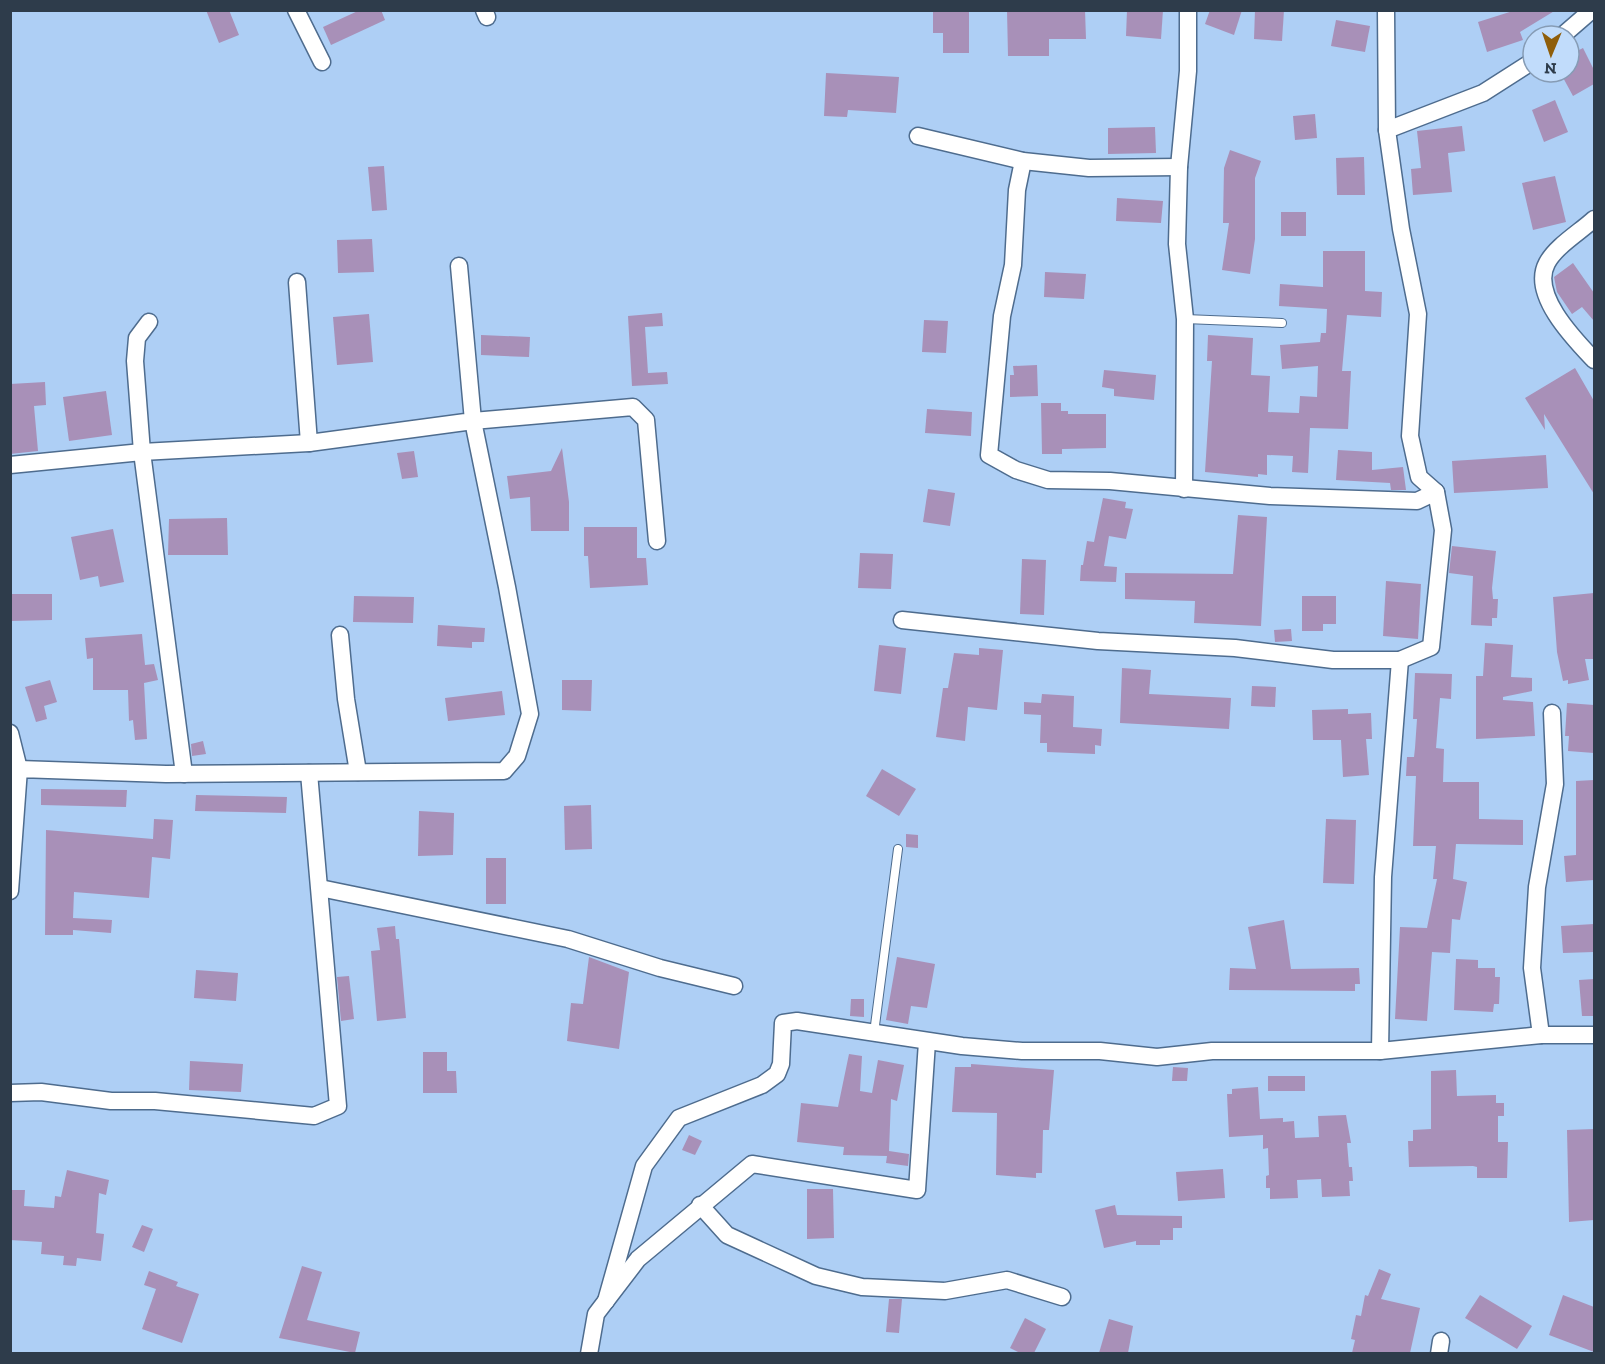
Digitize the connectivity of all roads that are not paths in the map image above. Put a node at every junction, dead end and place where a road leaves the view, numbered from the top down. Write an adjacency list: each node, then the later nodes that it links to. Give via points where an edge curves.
1 (297, 10): 6 (street)
2 (1188, 10): 11 (street, via 1185,124)
3 (1386, 10): 8 (street)
4 (1592, 10): 5 (street)
5 (1576, 24)
6 (322, 62)
7 (1521, 69): 8 (street, via 1483,93)
8 (1387, 130): 24 (street, via 1418,314 1410,436 1419,477)
9 (918, 136): 10 (street)
10 (1023, 161): 11 (street, via 1089,168); 23 (street, via 1017,190 1013,265 1002,316 989,455 1016,470 1048,480 1110,480)
11 (1179, 167): 15 (street, via 1177,244)
12 (1594, 219): 18 (street, via 1547,262 1541,281 1547,302)
13 (459, 266): 19 (street)
14 (297, 282): 20 (street)
15 (1185, 319): 17 (lane); 23 (street)
16 (149, 322): 21 (street, via 137,338 135,361)
17 (1282, 323)
18 (1594, 360)
19 (473, 421): 20 (street); 25 (street, via 633,407 646,420); 32 (street, via 530,714 517,756 504,771)
20 (309, 443): 21 (street)
21 (142, 452): 22 (street); 34 (street)
22 (10, 465)
23 (1184, 489): 24 (street, via 1417,501)
24 (1436, 492): 28 (street, via 1443,530 1431,647)
25 (657, 541)
26 (902, 620): 28 (street, via 1333,660)
27 (340, 635): 32 (street)
28 (1400, 660): 43 (street, via 1383,877)
29 (1552, 713): 40 (street, via 1555,784 1537,887 1532,968)
30 (10, 733): 31 (street)
31 (19, 769): 34 (street); 37 (street)
32 (358, 772): 33 (street)
33 (309, 773): 34 (street); 36 (street)
34 (184, 774)
35 (898, 849): 39 (lane)
36 (320, 888): 38 (street, via 568,939); 44 (street, via 338,1106 314,1116 41,1092)
37 (10, 891)
38 (734, 986)
39 (873, 1033): 42 (street); 47 (street, via 797,1021 783,1023 777,1074 762,1085 679,1118 644,1166)
40 (1541, 1035): 41 (street); 43 (street)
41 (1594, 1035)
42 (927, 1042): 43 (street, via 1157,1057 1212,1052); 45 (street, via 917,1190 752,1164)
43 (1380, 1051)
44 (10, 1093)
45 (700, 1205): 46 (street, via 727,1235 816,1276 862,1287 945,1291 1007,1280); 47 (street, via 638,1259)
46 (1062, 1297)
47 (606, 1301): 48 (street, via 596,1314)
48 (589, 1353)

